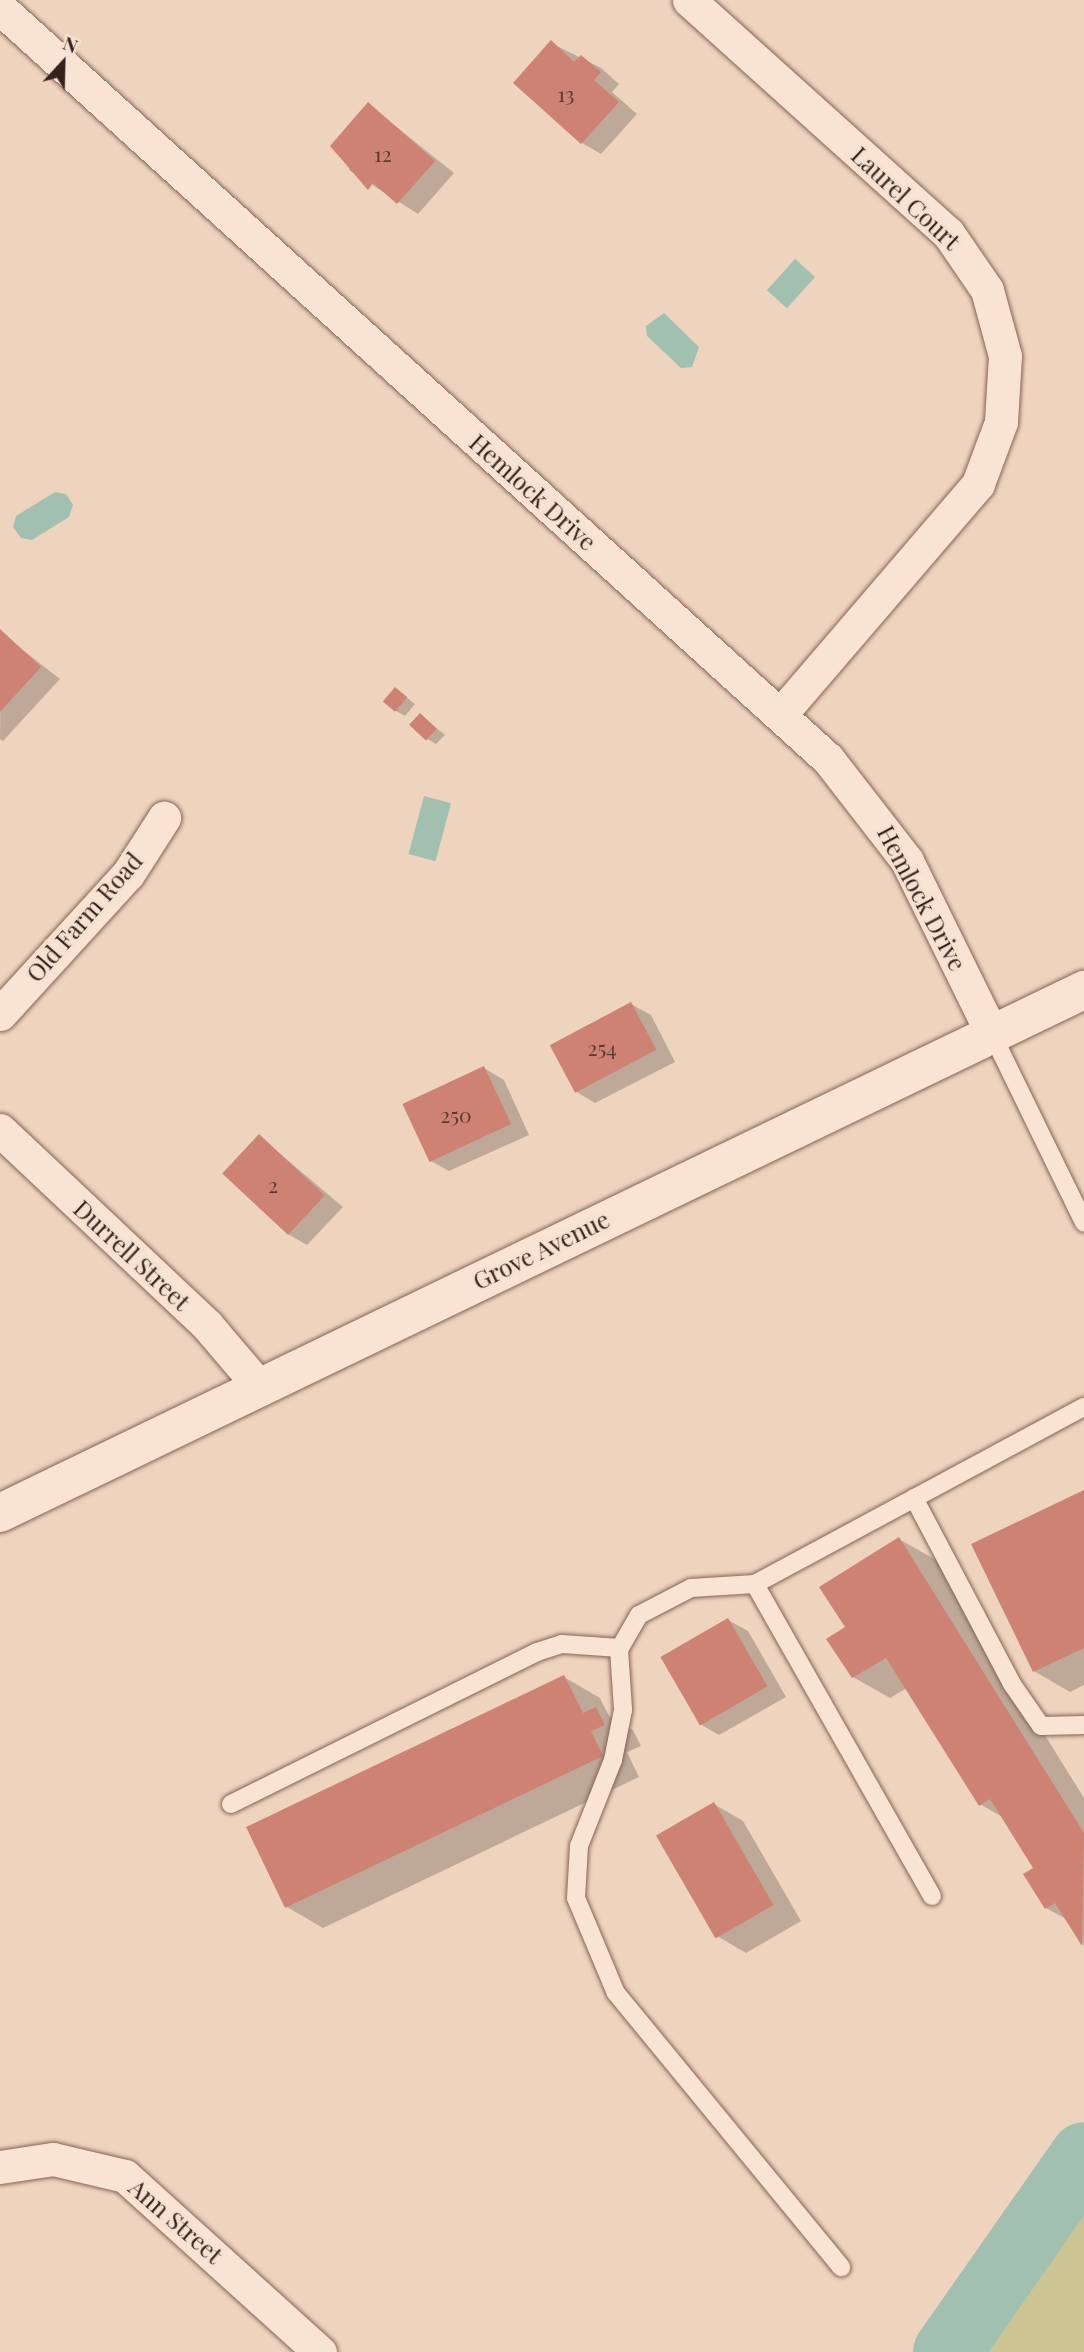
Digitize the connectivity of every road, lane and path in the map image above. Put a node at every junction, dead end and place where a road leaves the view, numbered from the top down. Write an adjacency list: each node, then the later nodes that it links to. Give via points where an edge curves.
1 (689, 0): 3 (street, Laurel Court, via 948,233 987,290 1005,356 1001,422 978,484)
2 (0, 8): 3 (street, Hemlock Drive)
3 (780, 715): 7 (street, Hemlock Drive, via 880,819)
4 (164, 818): 6 (street, Old Farm Road, via 128,874)
5 (1084, 990): 7 (street, Grove Avenue)
6 (0, 1014)
7 (992, 1034): 9 (lane); 10 (street, Grove Avenue)
8 (0, 1130): 10 (street, Durrell Street, via 206,1325)
9 (1084, 1223)
10 (258, 1385): 13 (street, Grove Avenue)
11 (1084, 1407): 12 (lane)
12 (914, 1498): 14 (lane); 16 (lane, via 1012,1684 1041,1726)
13 (0, 1513)
14 (755, 1584): 15 (lane, via 691,1588 639,1615); 18 (lane)
15 (620, 1648): 17 (lane, via 562,1643 537,1652); 20 (lane, via 623,1710 613,1760 579,1846 576,1898 616,1993)
16 (1084, 1725)
17 (231, 1804)
18 (932, 1896)
19 (0, 2167): 21 (street, Ann Street, via 53,2159 124,2176 149,2192)
20 (841, 2267)
21 (320, 2352)

